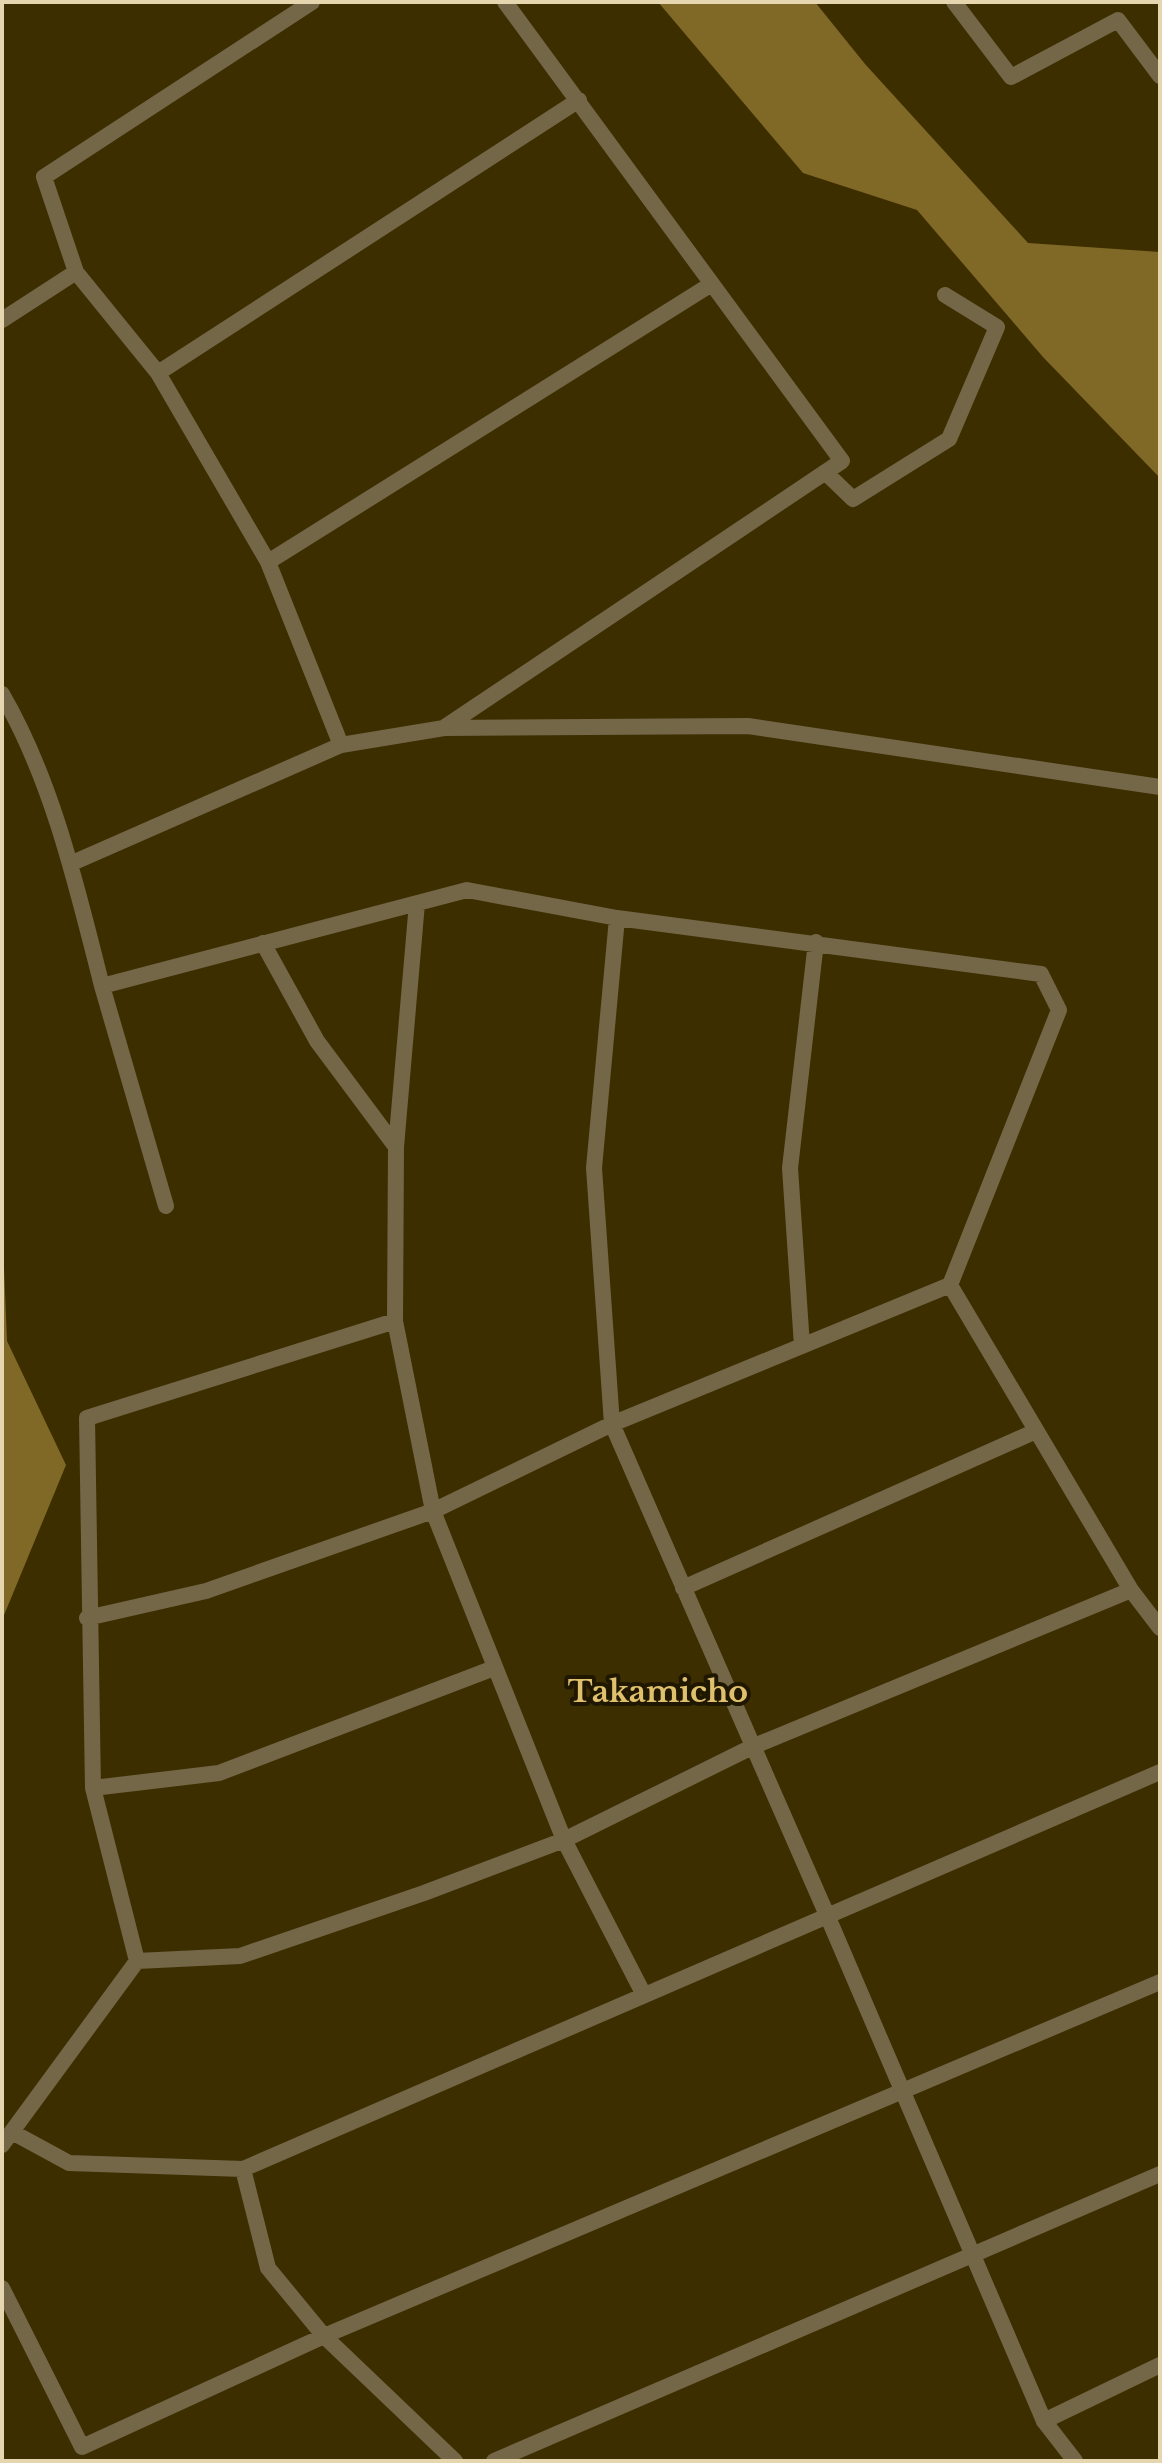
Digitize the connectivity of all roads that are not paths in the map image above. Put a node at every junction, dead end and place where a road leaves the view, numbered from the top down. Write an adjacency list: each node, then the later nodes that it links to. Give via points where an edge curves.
1 (312, 2): 6 (street, via 44,177)
2 (505, 2): 5 (street)
3 (954, 2): 4 (street, via 1011,77 1118,20)
4 (1160, 76)
5 (579, 100): 7 (street); 10 (street)
6 (76, 272): 9 (street); 10 (street)
7 (710, 285): 11 (street, via 842,461); 12 (street)
8 (945, 295): 11 (street, via 997,327 949,439 853,499)
9 (2, 320)
10 (158, 373): 12 (street)
11 (825, 472): 14 (street)
12 (268, 562): 15 (street)
13 (2, 694): 17 (street, via 18,722)
14 (444, 728): 15 (street); 16 (street, via 748,726)
15 (341, 745): 17 (street)
16 (1160, 787)
17 (70, 864): 22 (street)
18 (417, 903): 19 (street, via 467,890); 21 (street); 23 (street)
19 (617, 918): 20 (street); 28 (street, via 594,1168)
20 (816, 942): 25 (street, via 1041,974 1059,1010); 27 (street, via 790,1168)
21 (263, 943): 22 (street); 23 (street, via 317,1041)
22 (102, 986): 24 (street)
23 (396, 1147): 26 (street)
24 (166, 1206)
25 (950, 1285): 27 (street); 29 (street)
26 (395, 1321): 30 (street); 33 (street, via 87,1418)
27 (802, 1346): 28 (street)
28 (612, 1424): 30 (street); 31 (street)
29 (1036, 1431): 31 (street); 32 (street)
30 (433, 1511): 33 (street, via 206,1591); 35 (street)
31 (683, 1588): 36 (street)
32 (1131, 1590): 34 (street); 36 (street)
33 (87, 1618): 38 (street)
34 (1160, 1628)
35 (494, 1668): 38 (street, via 219,1773); 39 (street)
36 (752, 1747): 39 (street); 40 (street)
37 (1160, 1772): 40 (street)
38 (93, 1788): 41 (street)
39 (564, 1840): 41 (street, via 240,1956); 43 (street)
40 (827, 1915): 43 (street); 44 (street)
41 (137, 1961): 45 (street)
42 (1160, 1982): 44 (street)
43 (643, 1993): 46 (street)
44 (901, 2089): 48 (street); 50 (street)
45 (7, 2138): 46 (street, via 69,2163)
46 (243, 2169): 50 (street, via 268,2268)
47 (1160, 2174): 48 (street)
48 (971, 2254): 52 (street); 54 (street)
49 (2, 2288): 50 (street, via 82,2447)
50 (324, 2336): 53 (street)
51 (1160, 2365): 52 (street)
52 (1044, 2421): 55 (street)
53 (455, 2461)
54 (494, 2461)
55 (1075, 2461)

